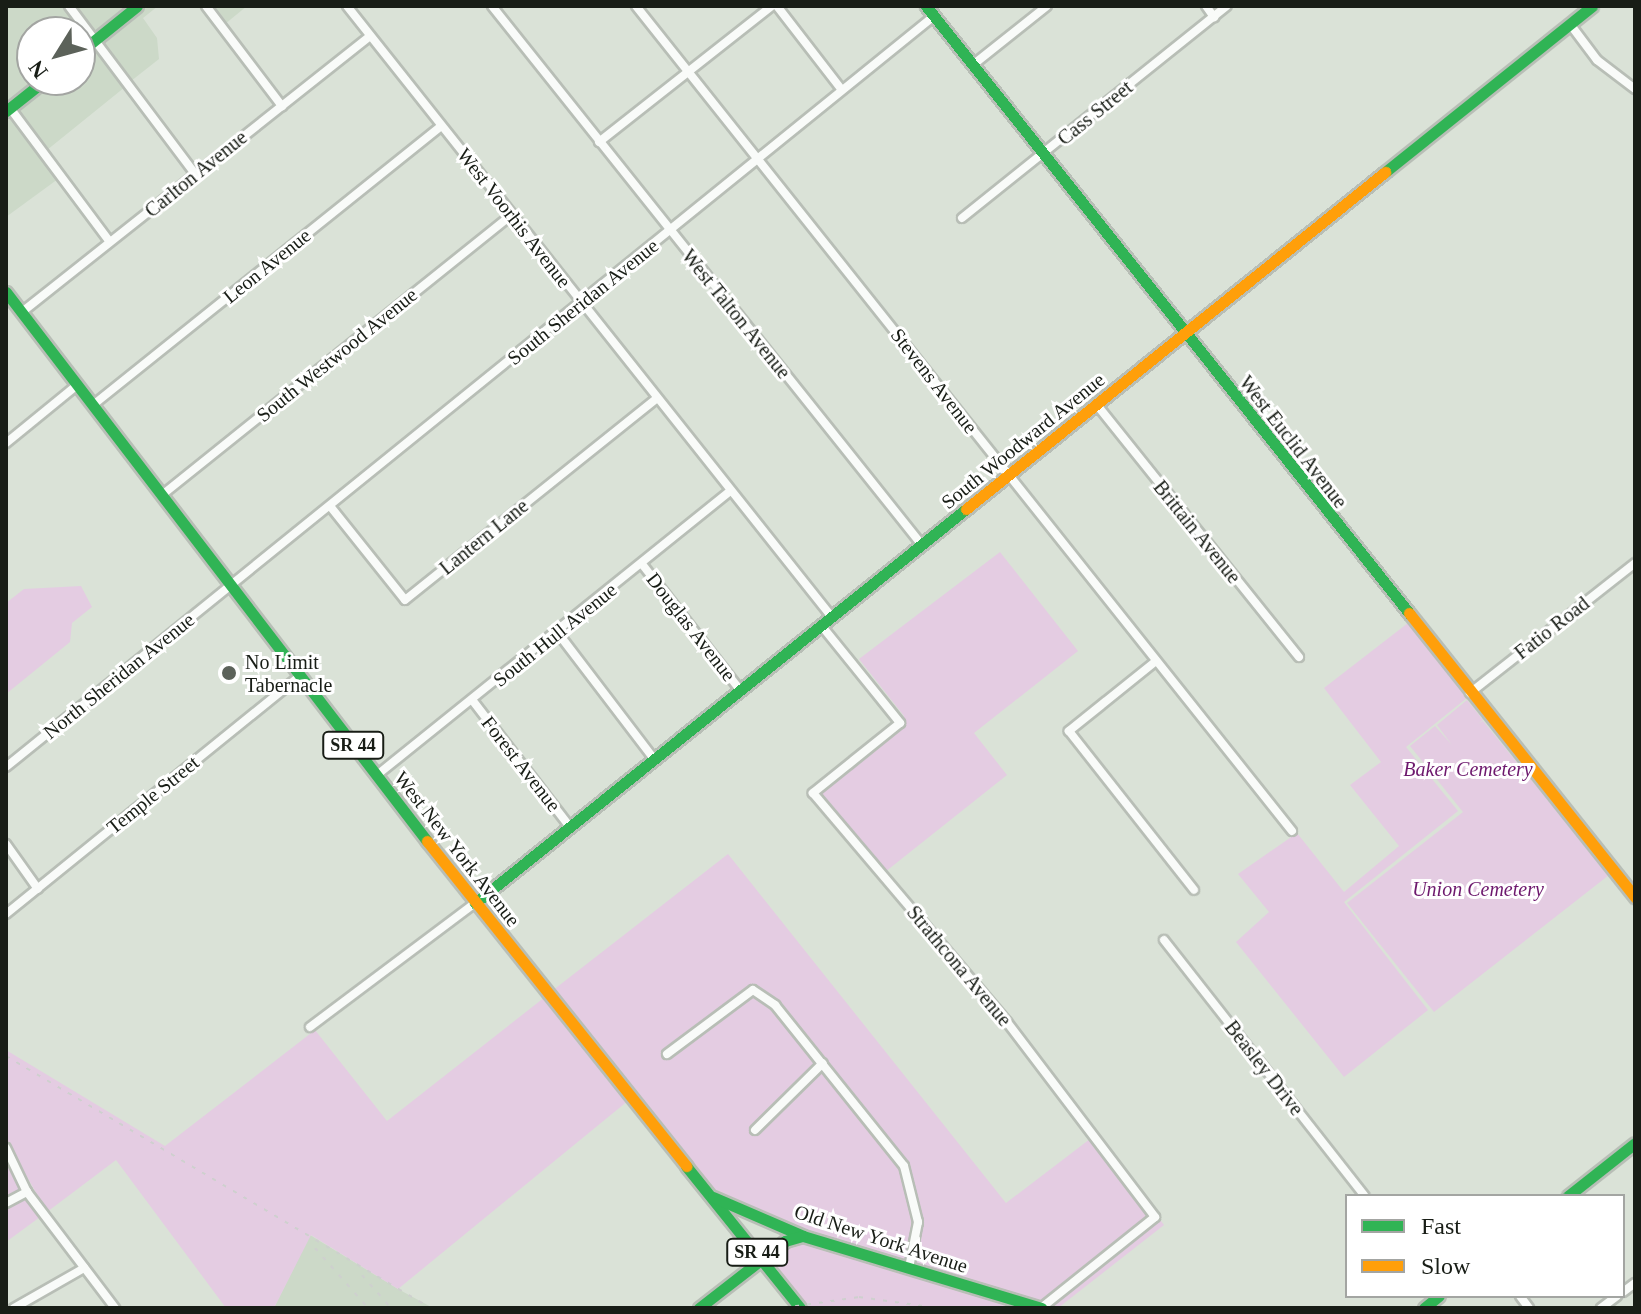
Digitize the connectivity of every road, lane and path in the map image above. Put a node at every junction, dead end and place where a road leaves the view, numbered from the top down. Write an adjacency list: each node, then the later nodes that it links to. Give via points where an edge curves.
1 (137, 6): 16 (main road)
2 (206, 6): 23 (street)
3 (347, 6): 15 (street, West Voorhis Avenue)
4 (492, 6): 26 (street, West Talton Avenue)
5 (636, 6): 19 (street, Stevens Avenue)
6 (774, 6): 19 (street); 21 (street)
7 (926, 6): 12 (main road, West Euclid Avenue)
8 (1047, 6): 18 (street)
9 (1206, 6): 13 (street)
10 (1227, 6): 13 (street, Cass Street)
11 (1592, 6): 14 (main road, South Woodward Avenue)
12 (934, 16): 18 (main road, West Euclid Avenue); 21 (street, South Sheridan Avenue)
13 (1214, 17): 27 (street, Cass Street)
14 (1570, 24): 20 (street, via 1597,60); 37 (main road, South Woodward Avenue)
15 (370, 36): 23 (street, Carlton Avenue); 25 (street, West Voorhis Avenue)
16 (96, 39)
17 (96, 41): 29 (street)
18 (974, 64): 27 (main road, West Euclid Avenue)
19 (688, 71): 26 (street); 28 (street, Stevens Avenue)
20 (1635, 89)
21 (842, 90): 28 (street, South Sheridan Avenue)
22 (25, 96): 24 (main road)
23 (282, 106): 29 (street, Carlton Avenue)
24 (8, 109): 33 (street)
25 (441, 126): 30 (street, West Voorhis Avenue); 40 (street, Leon Avenue)
26 (599, 142): 32 (street, West Talton Avenue)
27 (1044, 154): 31 (street, Cass Street); 37 (main road, West Euclid Avenue)
28 (758, 159): 32 (street, South Sheridan Avenue); 43 (street, Stevens Avenue)
29 (195, 174): 33 (street, Carlton Avenue)
30 (512, 215): 35 (street, West Voorhis Avenue); 45 (street, South Westwood Avenue)
31 (962, 218)
32 (669, 232): 35 (street, South Sheridan Avenue); 47 (street, West Talton Avenue)
33 (110, 242): 36 (street, Carlton Avenue)
34 (6, 292): 36 (main road, West New York Avenue / SR 44)
35 (582, 304): 39 (street, West Voorhis Avenue); 46 (street, South Sheridan Avenue)
36 (22, 312): 38 (main road, West New York Avenue / SR 44)
37 (1186, 335): 41 (main road, South Woodward Avenue); 58 (main road, West Euclid Avenue)
38 (77, 385): 40 (main road, West New York Avenue / SR 44); 42 (street)
39 (657, 398): 44 (street, West Voorhis Avenue); 46 (street, Lantern Lane, via 405,600)
40 (93, 405): 45 (main road, West New York Avenue / SR 44)
41 (1097, 405): 43 (main road, South Woodward Avenue); 54 (street, Brittain Avenue)
42 (6, 443)
43 (1009, 476): 47 (main road, South Woodward Avenue); 55 (street, Stevens Avenue)
44 (730, 491): 49 (street, South Hull Avenue); 51 (street, West Voorhis Avenue)
45 (162, 495): 50 (main road, West New York Avenue / SR 44)
46 (330, 506): 50 (street, South Sheridan Avenue)
47 (922, 545): 51 (main road, South Woodward Avenue)
48 (1635, 563): 58 (street, Fatio Road)
49 (642, 564): 53 (street, South Hull Avenue); 57 (street, Douglas Avenue)
50 (232, 586): 56 (main road, West New York Avenue / SR 44); 61 (street, North Sheridan Avenue)
51 (831, 616): 52 (main road, South Woodward Avenue)
52 (821, 625): 57 (main road, South Woodward Avenue); 91 (street, Strathcona Avenue, via 900,723 813,793 1007,1022 1155,1217)
53 (558, 633): 59 (street, South Hull Avenue); 60 (street)
54 (1299, 657)
55 (1156, 661): 64 (street, Stevens Avenue); 67 (street, via 1069,731)
56 (300, 676): 62 (main road, West New York Avenue / SR 44); 66 (street, Temple Street)
57 (740, 690): 60 (main road, South Woodward Avenue)
58 (1470, 693): 68 (main road, West Euclid Avenue)
59 (473, 701): 62 (street, South Hull Avenue); 63 (street, Forest Avenue)
60 (654, 759): 63 (main road, South Woodward Avenue)
61 (6, 767)
62 (377, 775): 69 (main road, West New York Avenue / SR 44)
63 (570, 827): 69 (main road, South Woodward Avenue)
64 (1292, 831)
65 (6, 844): 66 (street)
66 (38, 889): 70 (street, Temple Street)
67 (1194, 890)
68 (1635, 897)
69 (475, 903): 72 (street); 81 (main road, West New York Avenue / SR 44)
70 (6, 914)
71 (1164, 940): 79 (street, Beasley Drive)
72 (310, 1027)
73 (667, 1054): 74 (street, via 753,990 775,1005)
74 (823, 1063): 75 (street); 86 (street, via 913,1184 918,1222)
75 (755, 1130)
76 (1635, 1143): 80 (main road)
77 (6, 1148): 78 (street)
78 (27, 1192): 82 (street); 85 (street)
79 (1363, 1194)
80 (1571, 1194)
81 (713, 1197): 83 (main road, Old New York Avenue); 84 (main road, West New York Avenue / SR 44)
82 (6, 1203)
83 (803, 1236): 84 (main road); 86 (main road, Old New York Avenue)
84 (762, 1258): 89 (main road); 90 (main road, West New York Avenue / SR 44)
85 (84, 1268): 87 (street); 88 (street)
86 (909, 1268): 91 (main road, Old New York Avenue)
87 (14, 1308)
88 (115, 1308)
89 (699, 1308)
90 (800, 1308)
91 (1041, 1308)

